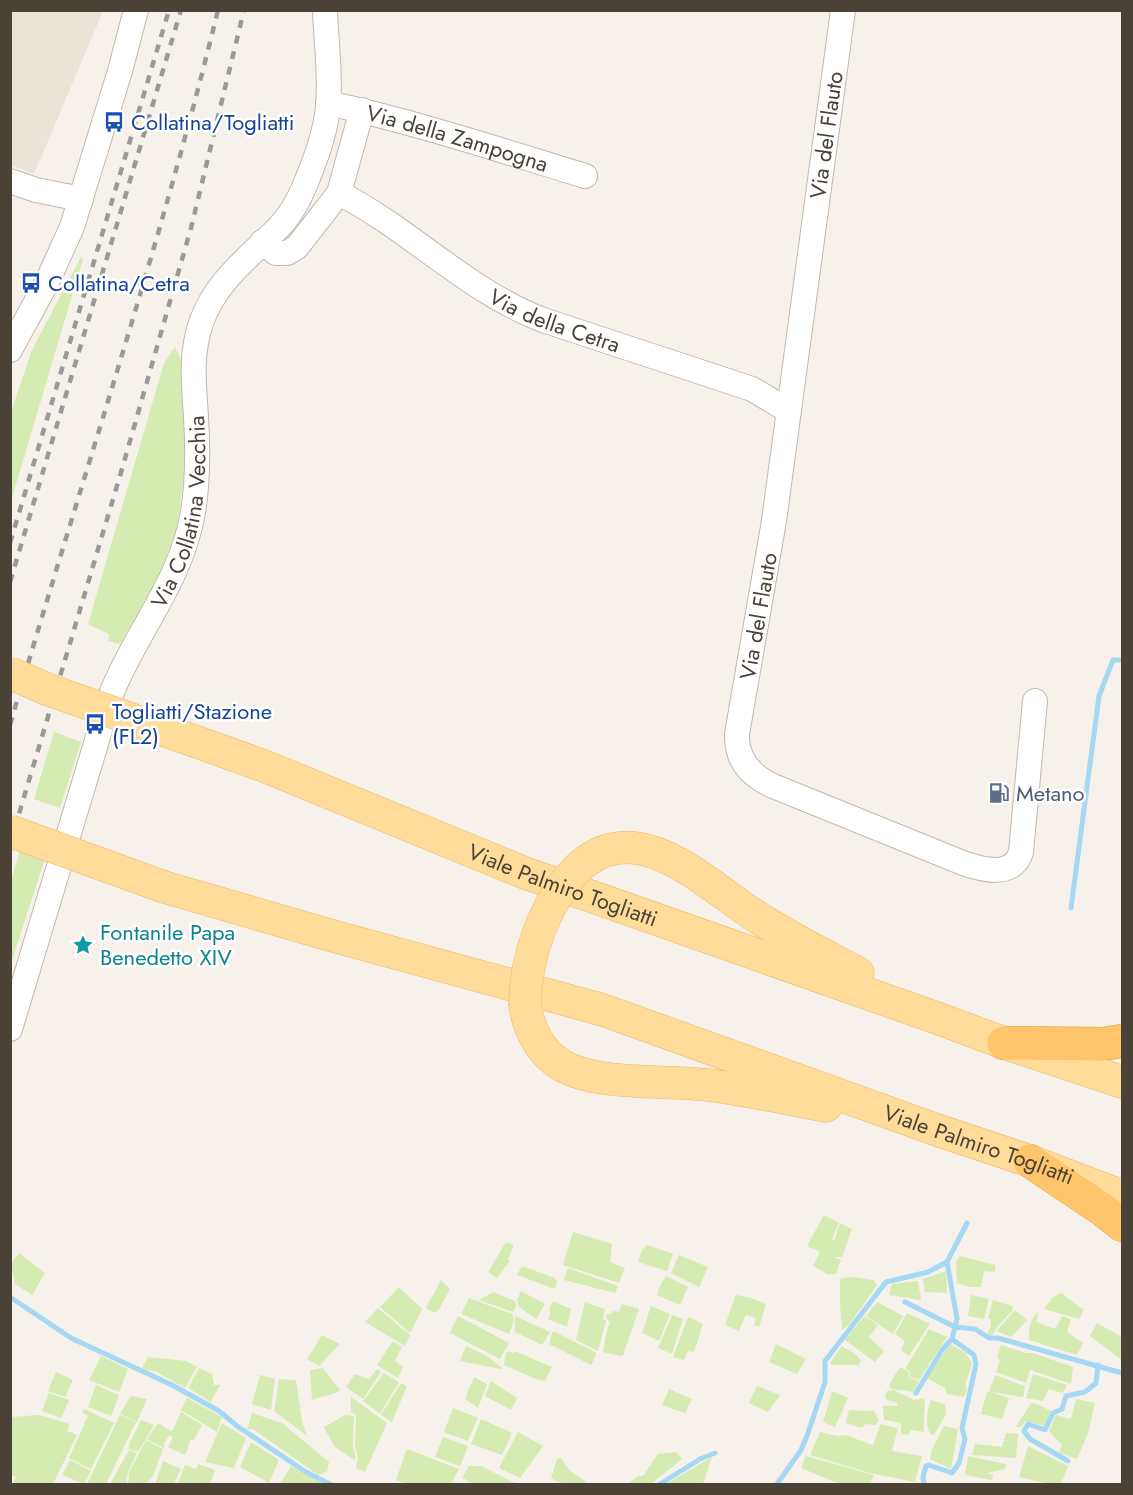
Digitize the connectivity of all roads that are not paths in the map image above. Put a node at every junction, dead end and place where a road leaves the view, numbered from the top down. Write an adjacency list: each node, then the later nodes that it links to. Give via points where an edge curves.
1 (136, 10): 9 (street)
2 (325, 10): 4 (street, Via Collatina Vecchia)
3 (843, 10): 12 (street, Via del Flauto)
4 (328, 104): 5 (street, Via della Zampogna); 10 (street, Via Collatina Vecchia, via 321,142 305,187 286,219)
5 (362, 110): 6 (street, Via della Zampogna); 8 (street)
6 (585, 176)
7 (10, 181): 9 (street)
8 (339, 193): 10 (street, via 291,251 276,252); 12 (street, Via della Cetra, via 516,309 752,389)
9 (81, 199): 11 (street, via 56,264)
10 (262, 242): 17 (street, Via Collatina Vecchia, via 218,290 199,330 193,378 197,478 188,535 169,583 110,697)
11 (10, 350)
12 (789, 411): 14 (street, Via del Flauto, via 737,734 741,758 748,769 773,786 963,863 987,870 1004,869 1016,863 1021,852)
13 (10, 673): 16 (main road, Viale Palmiro Togliatti, bridge, via 264,766 525,873)
14 (1035, 701)
15 (10, 831): 21 (main road, Viale Palmiro Togliatti, bridge, via 164,887 603,1010)
16 (937, 1018): 19 (main road, Viale Palmiro Togliatti); 21 (main road, bridge, via 770,925 666,856 621,848 587,859 557,894 543,922 531,962 525,1006 533,1034 542,1047 552,1059 577,1072 723,1088)
17 (10, 1029)
18 (1122, 1041): 19 (highway)
19 (1004, 1043): 20 (main road, Viale Palmiro Togliatti)
20 (1122, 1082)
21 (937, 1130): 22 (main road, Viale Palmiro Togliatti)
22 (1030, 1161): 23 (main road, Viale Palmiro Togliatti); 24 (highway)
23 (1122, 1196)
24 (1122, 1226)

